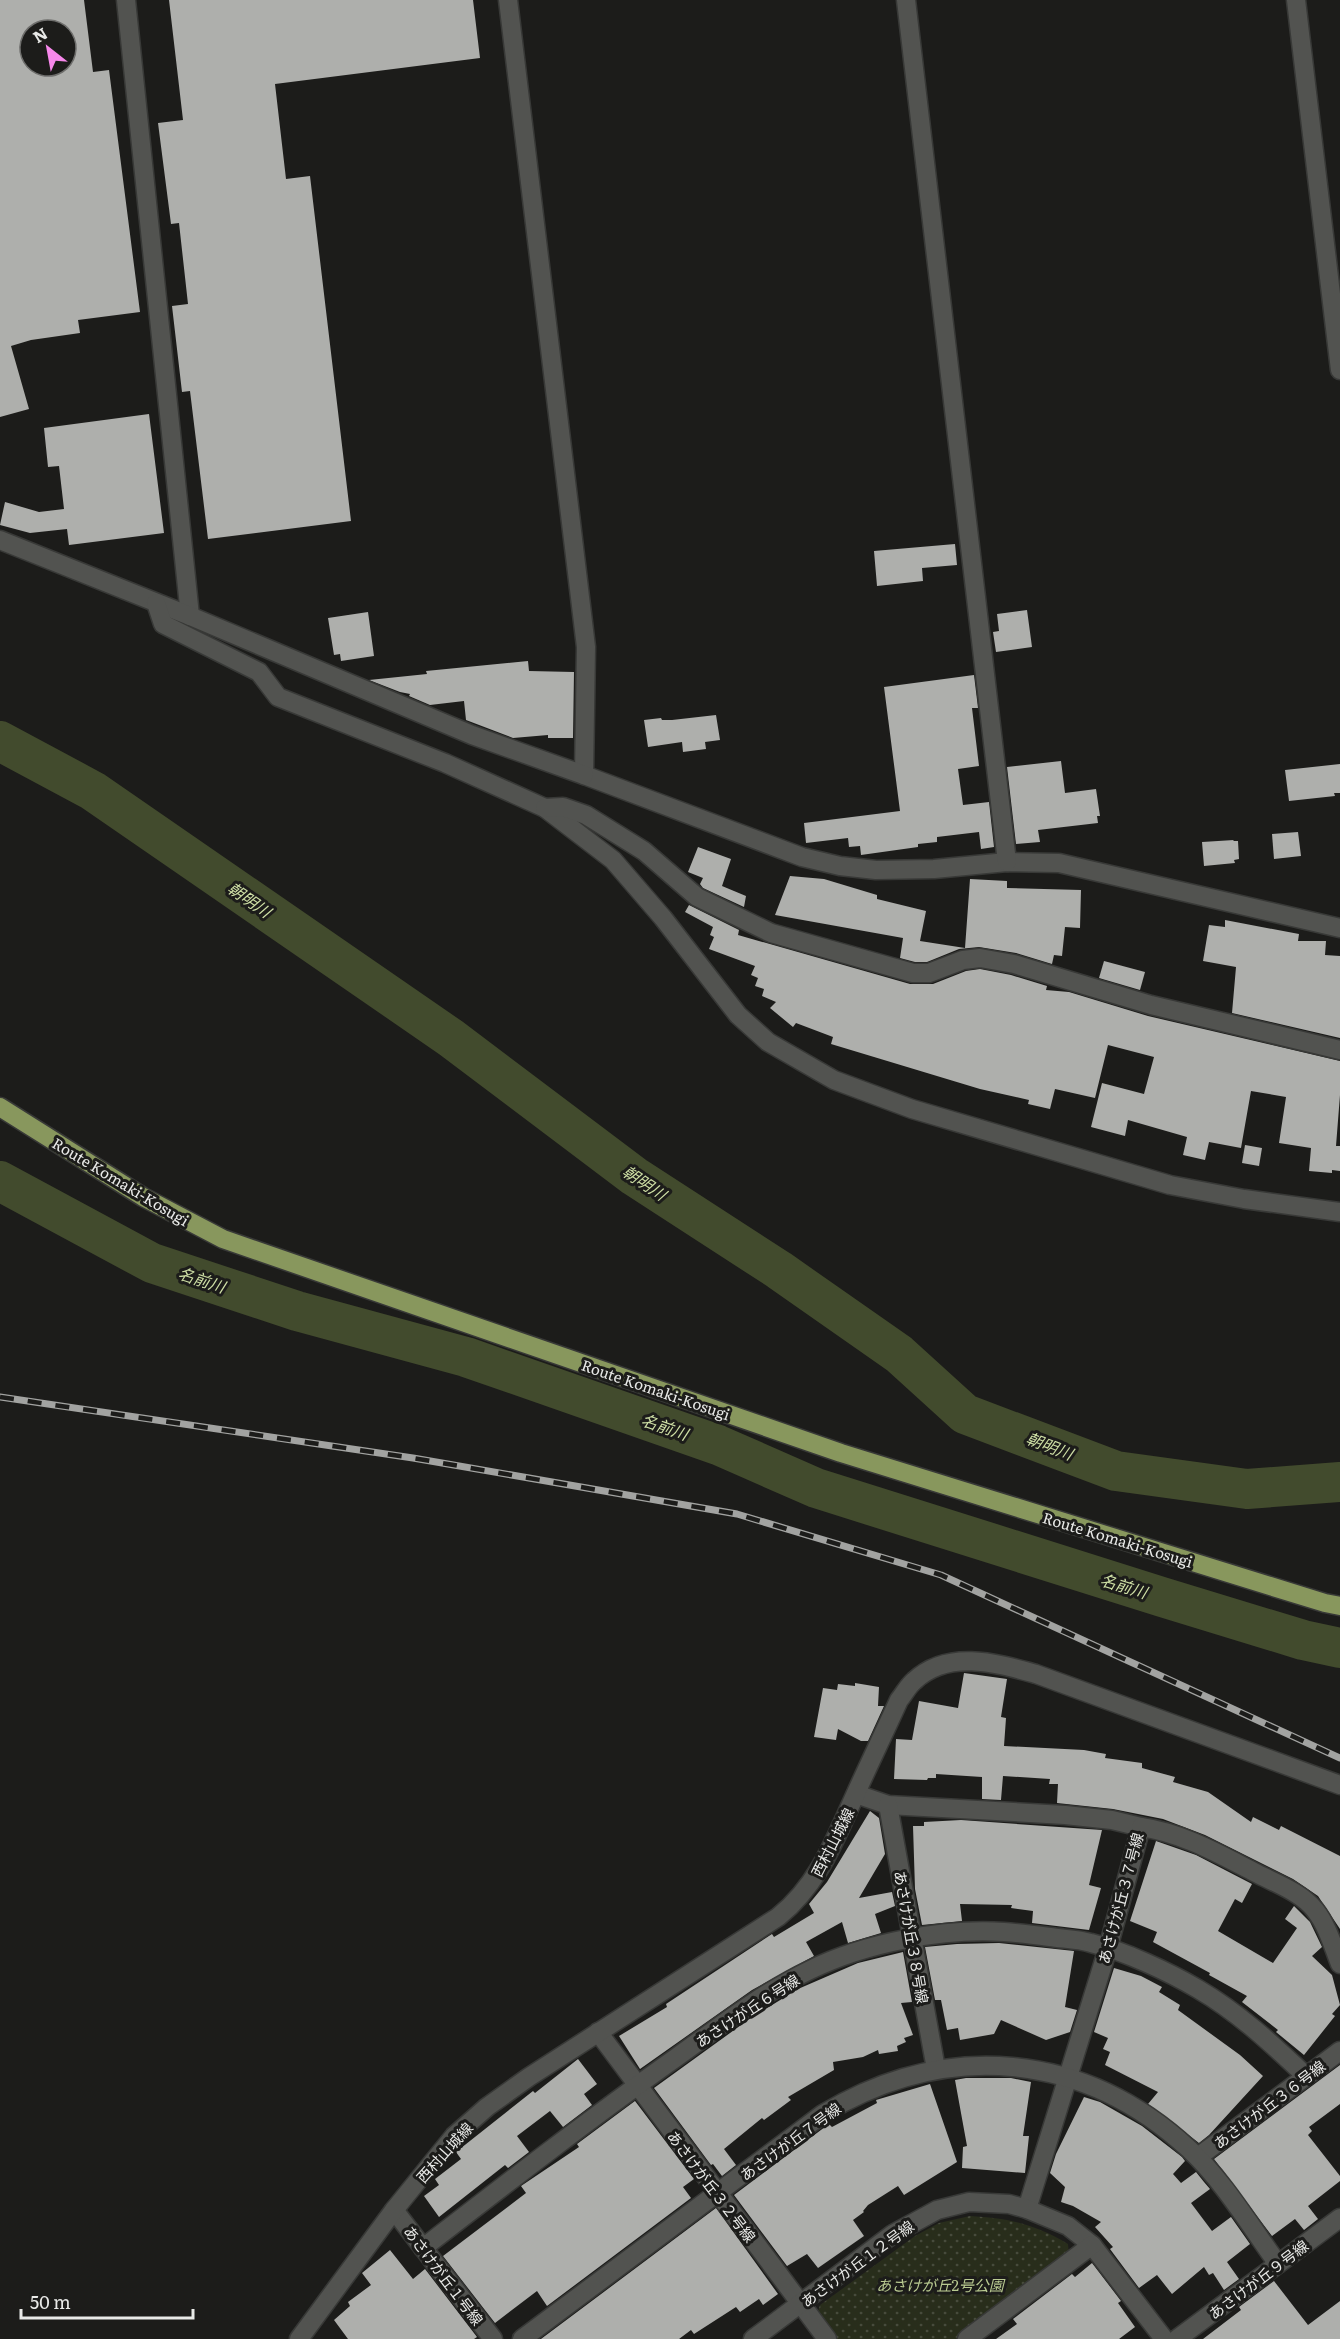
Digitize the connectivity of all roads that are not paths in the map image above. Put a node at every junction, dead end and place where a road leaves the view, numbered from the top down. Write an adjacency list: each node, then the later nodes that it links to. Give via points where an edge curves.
1 (126, 0): 8 (street)
2 (508, 0): 9 (street, via 586,647)
3 (906, 0): 11 (street)
4 (1296, 0): 5 (street)
5 (1340, 370)
6 (0, 540): 7 (street)
7 (156, 603): 8 (street); 10 (street, via 164,624 259,672 278,697 445,763)
8 (190, 616): 9 (street, via 472,735)
9 (584, 776): 11 (street, via 802,857 840,866 922,869)
10 (545, 808): 13 (street, via 563,807 586,815 644,851 697,897 771,933 913,973 929,973 980,958 1014,964 1151,1005); 15 (street, via 613,860 738,1015 768,1042 834,1080 912,1109 1170,1185)
11 (1007, 862): 12 (street, via 1059,863)
12 (1340, 928)
13 (1340, 1050)
14 (0, 1107): 16 (main road, Route Komaki-Kosugi, via 143,1197 223,1239 841,1453)
15 (1340, 1212)
16 (1340, 1606)
17 (1340, 1785): 18 (street, 西村山城線, via 1036,1674 1001,1665 961,1662 943,1664 913,1682 899,1700)
18 (856, 1794): 19 (street, あさけが丘３７号線); 24 (street, 西村山城線, via 817,1875 794,1904)
19 (888, 1805): 20 (street, あさけが丘３７号線, via 1065,1815); 21 (street, あさけが丘３８号線)
20 (1141, 1827): 22 (street, あさけが丘３７号線); 23 (street, via 1162,1830 1208,1848 1306,1901 1323,1924)
21 (912, 1938): 22 (street, あさけが丘６号線, via 1004,1932 1089,1942); 26 (street, あさけが丘３８号線); 29 (street, あさけが丘６号線, via 811,1969 747,2006)
22 (1108, 1948): 27 (street, あさけが丘６号線, via 1171,1975 1233,2012); 28 (street, あさけが丘３７号線)
23 (1340, 1964)
24 (598, 2032): 29 (street, あさけが丘３２号線); 33 (street, 西村山城線, via 487,2107 454,2136)
25 (1340, 2051): 27 (street, あさけが丘３６号線)
26 (936, 2069): 28 (street, あさけが丘７号線, via 1001,2066); 31 (street, あさけが丘７号線, via 885,2083 838,2105)
27 (1305, 2076): 30 (street, あさけが丘３６号線)
28 (1066, 2078): 30 (street, あさけが丘７号線, via 1132,2105); 32 (street, あさけが丘３７号線)
29 (637, 2085): 31 (street, あさけが丘３２号線); 36 (street, あさけが丘６号線)
30 (1198, 2157): 37 (street, あさけが丘７号線)
31 (718, 2193): 38 (street, あさけが丘３２号線); 41 (street, あさけが丘７号線)
32 (1027, 2209): 35 (street, あさけが丘１２号線, via 1068,2226); 38 (street, あさけが丘１２号線, via 969,2202 937,2210 893,2234)
33 (394, 2210): 36 (street, あさけが丘１号線); 39 (street, 西村山城線)
34 (1340, 2218): 37 (street, あさけが丘９号線)
35 (1092, 2245): 44 (street); 45 (street, あさけが丘１２号線)
36 (423, 2247): 40 (street, あさけが丘１号線)
37 (1278, 2264): 46 (street, あさけが丘９号線)
38 (801, 2304): 42 (street, あさけが丘１２号線); 43 (street, あさけが丘３２号線)
39 (299, 2339)
40 (493, 2339)
41 (522, 2339)
42 (753, 2339)
43 (827, 2339)
44 (967, 2339)
45 (1164, 2339)
46 (1177, 2339)

